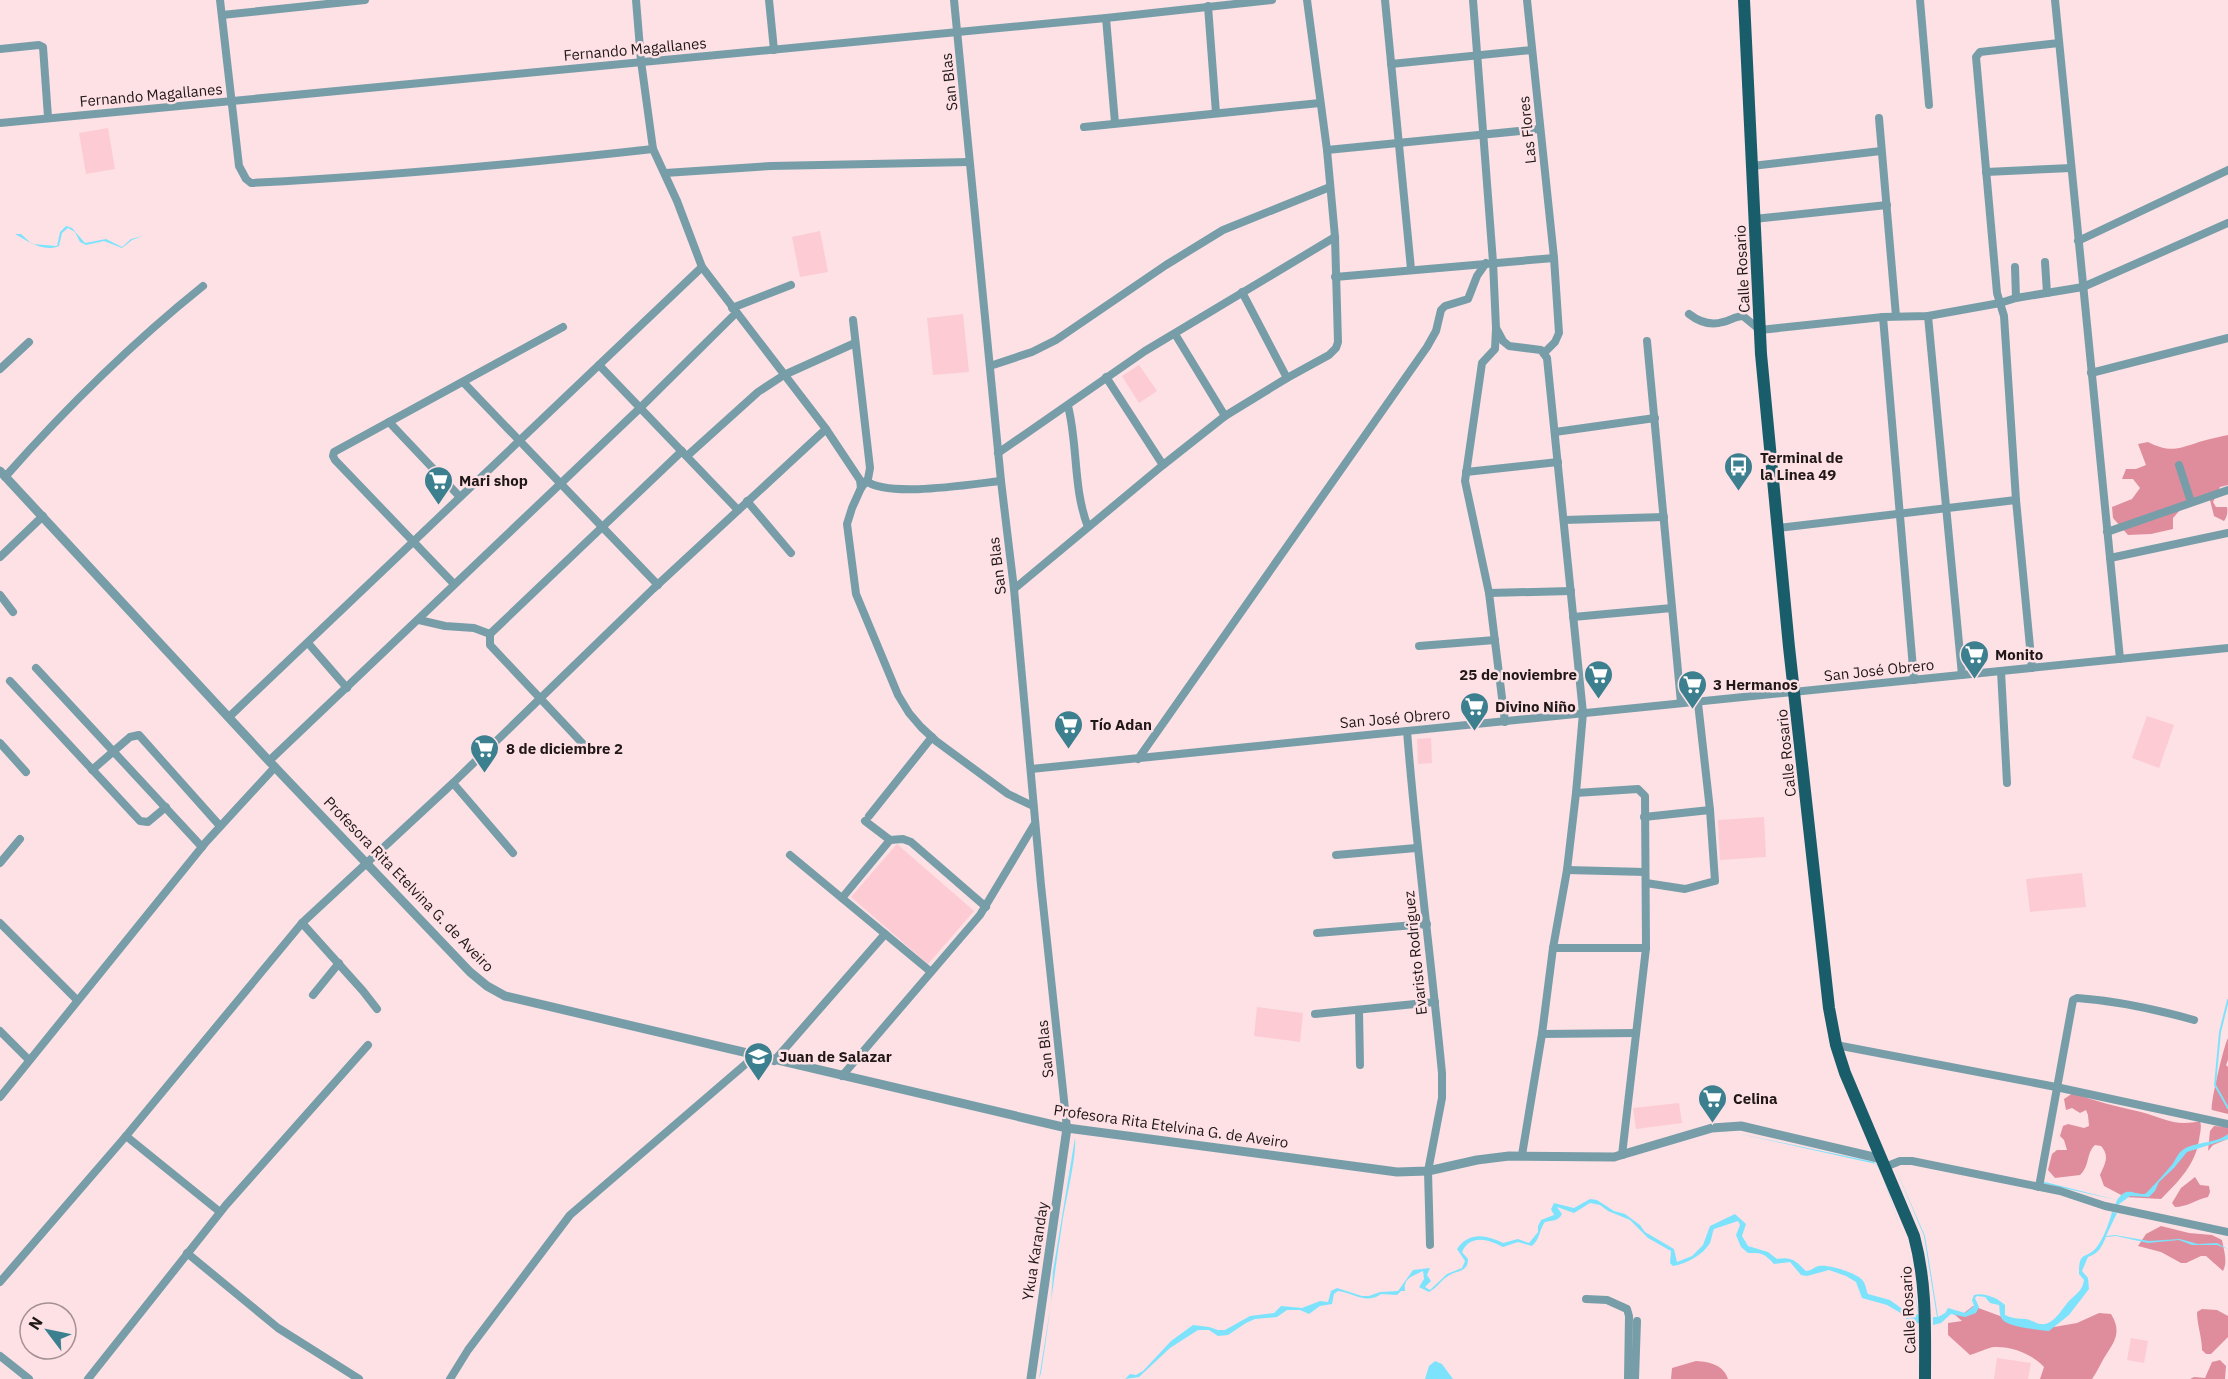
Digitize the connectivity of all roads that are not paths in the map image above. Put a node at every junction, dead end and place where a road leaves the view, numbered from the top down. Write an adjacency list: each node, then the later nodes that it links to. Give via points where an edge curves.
1 (220, 0): 15 (street)
2 (365, 0): 15 (street)
3 (636, 0): 23 (street)
4 (769, 0): 20 (street)
5 (954, 0): 17 (street, San Blas)
6 (1272, 0): 14 (street, Fernando Magallanes)
7 (1307, 0): 26 (street)
8 (1385, 0): 24 (street)
9 (1473, 0): 22 (street)
10 (1527, 0): 21 (street, Las Flores)
11 (1744, 0): 41 (main road, Calle Rosario)
12 (1920, 0): 27 (street)
13 (2057, 0): 18 (street)
14 (1208, 6): 16 (street, Fernando Magallanes); 28 (street)
15 (222, 15): 25 (street)
16 (1106, 18): 17 (street, Fernando Magallanes); 32 (street)
17 (957, 31): 20 (street, Fernando Magallanes); 40 (street, San Blas)
18 (2059, 43): 42 (street); 44 (street, via 1977,55)
19 (0, 49): 29 (street, via 43,47)
20 (774, 50): 23 (street, Fernando Magallanes)
21 (1532, 50): 22 (street); 34 (street, Las Flores)
22 (1477, 56): 24 (street); 35 (street)
23 (641, 61): 25 (street, Fernando Magallanes); 37 (street)
24 (1391, 64): 36 (street)
25 (231, 101): 29 (street, Fernando Magallanes); 37 (street, via 239,166 251,183 509,166)
26 (1320, 103): 28 (street); 38 (street)
27 (1929, 105)
28 (1216, 114): 32 (street)
29 (48, 117): 31 (street, Fernando Magallanes)
30 (1879, 118): 39 (street)
31 (0, 123)
32 (1115, 123): 33 (street)
33 (1084, 127)
34 (1540, 129): 35 (street); 52 (street, Las Flores)
35 (1482, 135): 36 (street); 54 (street)
36 (1399, 143): 38 (street); 57 (street)
37 (653, 149): 45 (street)
38 (1327, 150): 46 (street)
39 (1881, 152): 41 (street); 47 (street)
40 (969, 162): 45 (street, via 771,166); 82 (street, San Blas)
41 (1752, 166): 48 (main road, Calle Rosario)
42 (2071, 168): 44 (street); 51 (street)
43 (2228, 170): 51 (street)
44 (1986, 172): 65 (street)
45 (664, 173): 55 (street)
46 (1330, 187): 50 (street); 82 (street, via 1223,230 1056,340)
47 (1887, 205): 48 (street); 70 (street)
48 (1754, 219): 74 (main road, Calle Rosario)
49 (2228, 224): 61 (street)
50 (1335, 237): 58 (street); 62 (street)
51 (2078, 241): 61 (street)
52 (1554, 258): 54 (street); 80 (street, Las Flores, via 1559,333)
53 (2045, 262): 63 (street)
54 (1490, 263): 57 (street); 73 (street); 162 (street, via 1477,276 1468,299 1441,310 1427,348)
55 (702, 267): 66 (street); 81 (street)
56 (2015, 267): 64 (street)
57 (1411, 269): 58 (street)
58 (1335, 277): 87 (street, via 1336,348)
59 (790, 285): 66 (street)
60 (203, 286): 103 (street, via 136,344)
61 (2083, 287): 63 (street); 84 (street)
62 (1242, 292): 75 (street); 87 (street)
63 (2047, 293): 64 (street)
64 (2016, 298): 65 (street)
65 (2000, 303): 68 (street); 109 (street)
66 (734, 310): 85 (street); 90 (street)
67 (1689, 314): 74 (street, via 1706,323 1743,316)
68 (1928, 315): 70 (street); 112 (street)
69 (1883, 316): 70 (street); 74 (street); 114 (street)
70 (1896, 316)
71 (853, 320): 79 (street)
72 (563, 327): 88 (street)
73 (1496, 328): 80 (street, via 1509,346); 102 (street, via 1494,352 1482,363)
74 (1760, 330): 120 (main road, Calle Rosario)
75 (1175, 334): 86 (street); 91 (street)
76 (2228, 338): 84 (street)
77 (1647, 340): 92 (street)
78 (29, 342): 83 (street)
79 (855, 343): 85 (street); 106 (street, via 870,468)
80 (1545, 352): 95 (street)
81 (599, 365): 90 (street); 96 (street)
82 (990, 366): 97 (street, San Blas)
83 (0, 369)
84 (2091, 373): 121 (street)
85 (784, 375): 94 (street); 98 (street)
86 (1106, 377): 89 (street); 100 (street)
87 (1287, 378): 91 (street)
88 (463, 382): 93 (street); 96 (street)
89 (1068, 406): 97 (street); 119 (street)
90 (639, 409): 98 (street); 105 (street)
91 (1225, 416): 100 (street)
92 (1654, 418): 95 (street); 116 (street)
93 (389, 422): 108 (street); 123 (street, via 333,456)
94 (826, 429): 106 (street); 110 (street)
95 (1555, 432): 99 (street)
96 (518, 440): 105 (street); 108 (street)
97 (998, 453): 104 (street, San Blas)
98 (684, 454): 113 (street); 118 (street)
99 (1558, 462): 102 (street); 117 (street)
100 (1162, 465): 119 (street)
101 (2179, 465): 111 (street)
102 (1466, 472): 131 (street)
103 (3, 474): 115 (street, Profesora Rita Etelvina G. de Aveiro)
104 (1001, 482): 106 (street, via 909,490); 129 (street, San Blas)
105 (560, 484): 118 (street); 127 (street)
106 (864, 485): 158 (street, via 847,524 856,594 898,695)
107 (2228, 490): 111 (street)
108 (460, 497): 123 (street)
109 (2016, 500): 112 (street); 144 (street)
110 (747, 501): 113 (street); 124 (street)
111 (2191, 502): 121 (street)
112 (1946, 508): 114 (street); 146 (street)
113 (738, 510): 128 (street)
114 (1899, 514): 120 (street); 147 (street)
115 (43, 516): 125 (street); 155 (street, Profesora Rita Etelvina G. de Aveiro)
116 (1664, 517): 117 (street); 133 (street)
117 (1564, 520): 130 (street)
118 (602, 527): 128 (street); 137 (street)
119 (1088, 527): 129 (street)
120 (1778, 528): 150 (main road, Calle Rosario)
121 (2107, 532): 126 (street)
122 (2228, 533): 126 (street)
123 (414, 541): 127 (street); 139 (street)
124 (791, 553)
125 (0, 557)
126 (2110, 558): 142 (street)
127 (454, 584): 136 (street)
128 (658, 585): 151 (street)
129 (1014, 589): 164 (street, San Blas)
130 (1571, 591): 131 (street); 135 (street)
131 (1489, 593): 138 (street)
132 (0, 595): 134 (street)
133 (1672, 608): 135 (street); 152 (street)
134 (14, 612)
135 (1574, 617): 154 (street)
136 (419, 620): 137 (street); 149 (street)
137 (490, 634): 151 (street, via 490,645)
138 (1495, 640): 140 (street); 156 (street)
139 (308, 644): 149 (street); 155 (street)
140 (1419, 646)
141 (2228, 648): 142 (street, San José Obrero)
142 (2120, 660): 144 (street, San José Obrero)
143 (36, 668): 161 (street)
144 (2032, 668): 145 (street, San José Obrero)
145 (2001, 671): 146 (street, San José Obrero); 168 (street)
146 (1962, 675): 147 (street, San José Obrero)
147 (1914, 680): 150 (street, San José Obrero)
148 (10, 681): 165 (street)
149 (347, 688): 163 (street)
150 (1795, 692): 153 (street, San José Obrero); 210 (main road, Calle Rosario)
151 (541, 699): 160 (street); 167 (street)
152 (1681, 703): 153 (street, San José Obrero); 154 (street, San José Obrero)
153 (1698, 703): 172 (street)
154 (1583, 713): 156 (street, San José Obrero); 169 (street)
155 (229, 717): 163 (street, Profesora Rita Etelvina G. de Aveiro)
156 (1504, 722): 157 (street, San José Obrero)
157 (1407, 730): 162 (street, San José Obrero); 179 (street, Evaristo Rodriguez)
158 (932, 737): 170 (street, via 1008,794); 177 (street, via 867,818)
159 (0, 743): 166 (street)
160 (584, 746)
161 (114, 751): 165 (street); 171 (street); 175 (street, via 130,737 139,735)
162 (1138, 759): 164 (street, San José Obrero)
163 (272, 764): 175 (street); 184 (street, Profesora Rita Etelvina G. de Aveiro)
164 (1031, 769): 170 (street, San Blas)
165 (92, 770): 171 (street, via 140,821 148,822)
166 (26, 772)
167 (453, 783): 180 (street); 184 (street)
168 (2007, 783)
169 (1576, 793): 173 (street, via 1638,789 1645,796); 185 (street)
170 (1033, 806): 174 (street, San Blas)
171 (166, 807): 178 (street)
172 (1710, 810): 173 (street); 187 (street, via 1715,881 1685,889)
173 (1644, 817): 186 (street)
174 (1035, 824): 189 (street); 219 (street, San Blas)
175 (220, 826): 178 (street)
176 (20, 839): 183 (street)
177 (890, 840): 188 (street); 189 (street, via 911,842)
178 (202, 847): 200 (street)
179 (1416, 848): 182 (street); 192 (street, Evaristo Rodriguez)
180 (513, 853)
181 (790, 855): 188 (street)
182 (1336, 855)
183 (0, 863)
184 (365, 863): 191 (street); 211 (street, Profesora Rita Etelvina G. de Aveiro, via 470,972 495,991)
185 (1567, 870): 186 (street); 195 (street)
186 (1645, 872): 187 (street)
187 (1646, 883): 196 (street)
188 (842, 898): 194 (street)
189 (986, 907): 198 (street)
190 (0, 923): 200 (street)
191 (302, 923): 197 (street); 220 (street)
192 (1427, 924): 193 (street); 201 (street, Evaristo Rodriguez)
193 (1317, 933)
194 (885, 934): 198 (street); 213 (street)
195 (1553, 948): 196 (street); 208 (street)
196 (1646, 948): 207 (street)
197 (339, 963): 199 (street); 202 (street)
198 (931, 972): 215 (street)
199 (314, 996)
200 (76, 1000): 212 (street)
201 (1435, 1002): 203 (street); 224 (street, Evaristo Rodriguez, via 1442,1098)
202 (377, 1009)
203 (1359, 1011): 204 (street); 214 (street)
204 (1314, 1014)
205 (2194, 1020): 216 (street, via 2108,1000 2073,1000)
206 (0, 1031): 212 (street)
207 (1636, 1033): 208 (street); 222 (street)
208 (1542, 1034): 221 (street)
209 (368, 1045): 226 (street)
210 (1836, 1045): 216 (street); 223 (main road, Calle Rosario, via 1852,1093)
211 (755, 1056): 213 (street, Profesora Rita Etelvina G. de Aveiro); 238 (street, via 570,1215)
212 (29, 1060): 217 (street)
213 (774, 1060): 215 (street, Profesora Rita Etelvina G. de Aveiro)
214 (1360, 1065)
215 (842, 1076): 219 (street, Profesora Rita Etelvina G. de Aveiro)
216 (2056, 1087): 218 (street); 225 (street)
217 (0, 1097)
218 (2228, 1124)
219 (1067, 1128): 224 (street, Profesora Rita Etelvina G. de Aveiro, via 1397,1172); 239 (street, Ykua Karanday)
220 (126, 1136): 226 (street); 230 (street)
221 (1521, 1155): 222 (street, Profesora Rita Etelvina G. de Aveiro); 224 (street, Profesora Rita Etelvina G. de Aveiro)
222 (1622, 1155): 223 (street, Profesora Rita Etelvina G. de Aveiro, via 1732,1125)
223 (1884, 1163): 225 (street, via 1912,1161); 242 (main road, Calle Rosario, via 1920,1260 1925,1300)
224 (1428, 1172): 228 (street, Evaristo Rodriguez)
225 (2039, 1187): 227 (street, via 2125,1211)
226 (220, 1212): 229 (street)
227 (2228, 1232)
228 (1430, 1245)
229 (187, 1253): 234 (street, via 278,1328); 236 (street)
230 (0, 1282)
231 (1586, 1299): 240 (street, via 1607,1300 1627,1308)
232 (1637, 1322): 241 (street)
233 (0, 1356): 235 (street)
234 (346, 1376): 237 (street)
235 (29, 1379)
236 (88, 1379)
237 (358, 1379)
238 (450, 1379)
239 (1031, 1379)
240 (1628, 1379)
241 (1635, 1379)
242 (1925, 1379)

